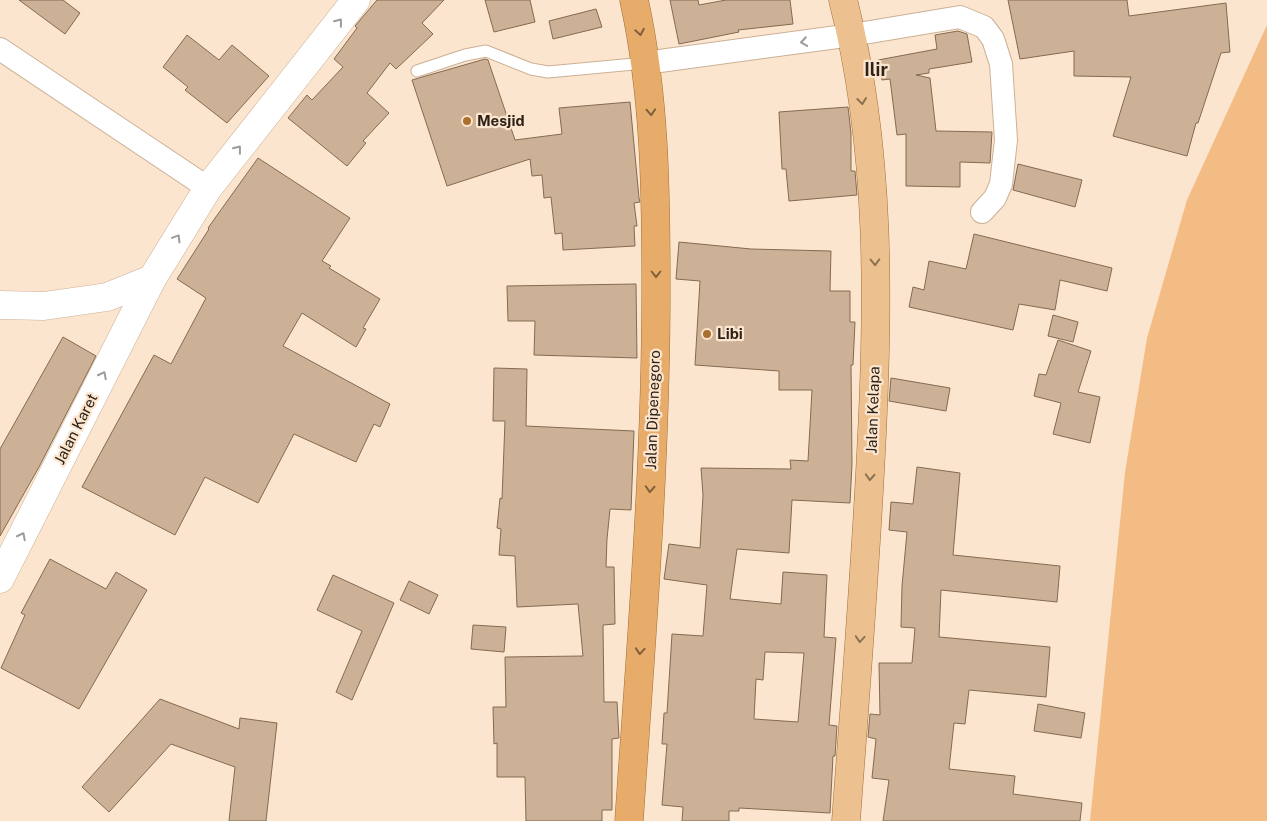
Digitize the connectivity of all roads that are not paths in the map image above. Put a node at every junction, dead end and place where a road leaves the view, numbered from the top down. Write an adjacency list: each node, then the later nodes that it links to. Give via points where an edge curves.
1 (356, 0): 8 (main road, Jalan Karet, one-way to 1)
2 (634, 0): 6 (highway, Jalan Dipenegoro, one-way to 6)
3 (843, 0): 4 (main road, Jalan Kelapa)
4 (852, 35): 6 (street, one-way to 6); 9 (street, via 960,17 984,27 993,39 1001,64 1006,140 1001,184 995,198); 14 (main road, Jalan Kelapa, one-way to 14, via 871,177 876,311 866,562)
5 (0, 49): 8 (street)
6 (645, 63): 7 (lane, via 548,72 531,69 486,51 465,54); 13 (highway, Jalan Dipenegoro, one-way to 13, via 655,186 656,386)
7 (417, 71)
8 (208, 188): 10 (main road, Jalan Karet, one-way to 8)
9 (982, 212)
10 (152, 279): 11 (main road, via 107,297 44,306); 12 (main road, Jalan Karet, one-way to 10)
11 (0, 305)
12 (0, 579)
13 (629, 821)
14 (846, 821)

